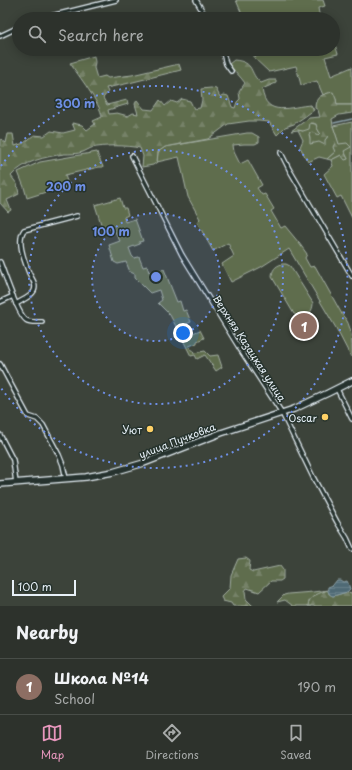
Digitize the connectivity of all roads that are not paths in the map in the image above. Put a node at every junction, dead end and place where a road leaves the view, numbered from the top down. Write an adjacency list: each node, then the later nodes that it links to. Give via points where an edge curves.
1 (116, 0): 3 (street)
2 (196, 0): 4 (street)
3 (67, 12)
4 (203, 12)
5 (12, 30): 6 (street)
6 (0, 36)
7 (224, 56): 8 (street)
8 (231, 71)
9 (281, 153): 13 (street)
10 (132, 156): 21 (street, Верхняя Казацкая улица, via 182,256)
11 (77, 216): 16 (street, via 22,232 22,252 35,288)
12 (0, 262): 14 (street)
13 (352, 276)
14 (13, 296): 15 (street); 16 (street)
15 (0, 302)
16 (16, 304): 17 (street, via 26,320)
17 (42, 322)
18 (0, 364): 24 (street, via 28,416 43,424 59,455)
19 (352, 381): 20 (main road, улица Пучковка)
20 (337, 389): 21 (main road, улица Пучковка); 22 (street)
21 (282, 413): 24 (main road, улица Пучковка, via 131,467 95,476); 27 (street, Верхняя Казацкая улица)
22 (352, 419)
23 (0, 435): 25 (street, via 13,460)
24 (66, 479): 25 (main road, улица Пучковка)
25 (16, 483): 26 (main road, улица Пучковка)
26 (0, 484)
27 (352, 549)

